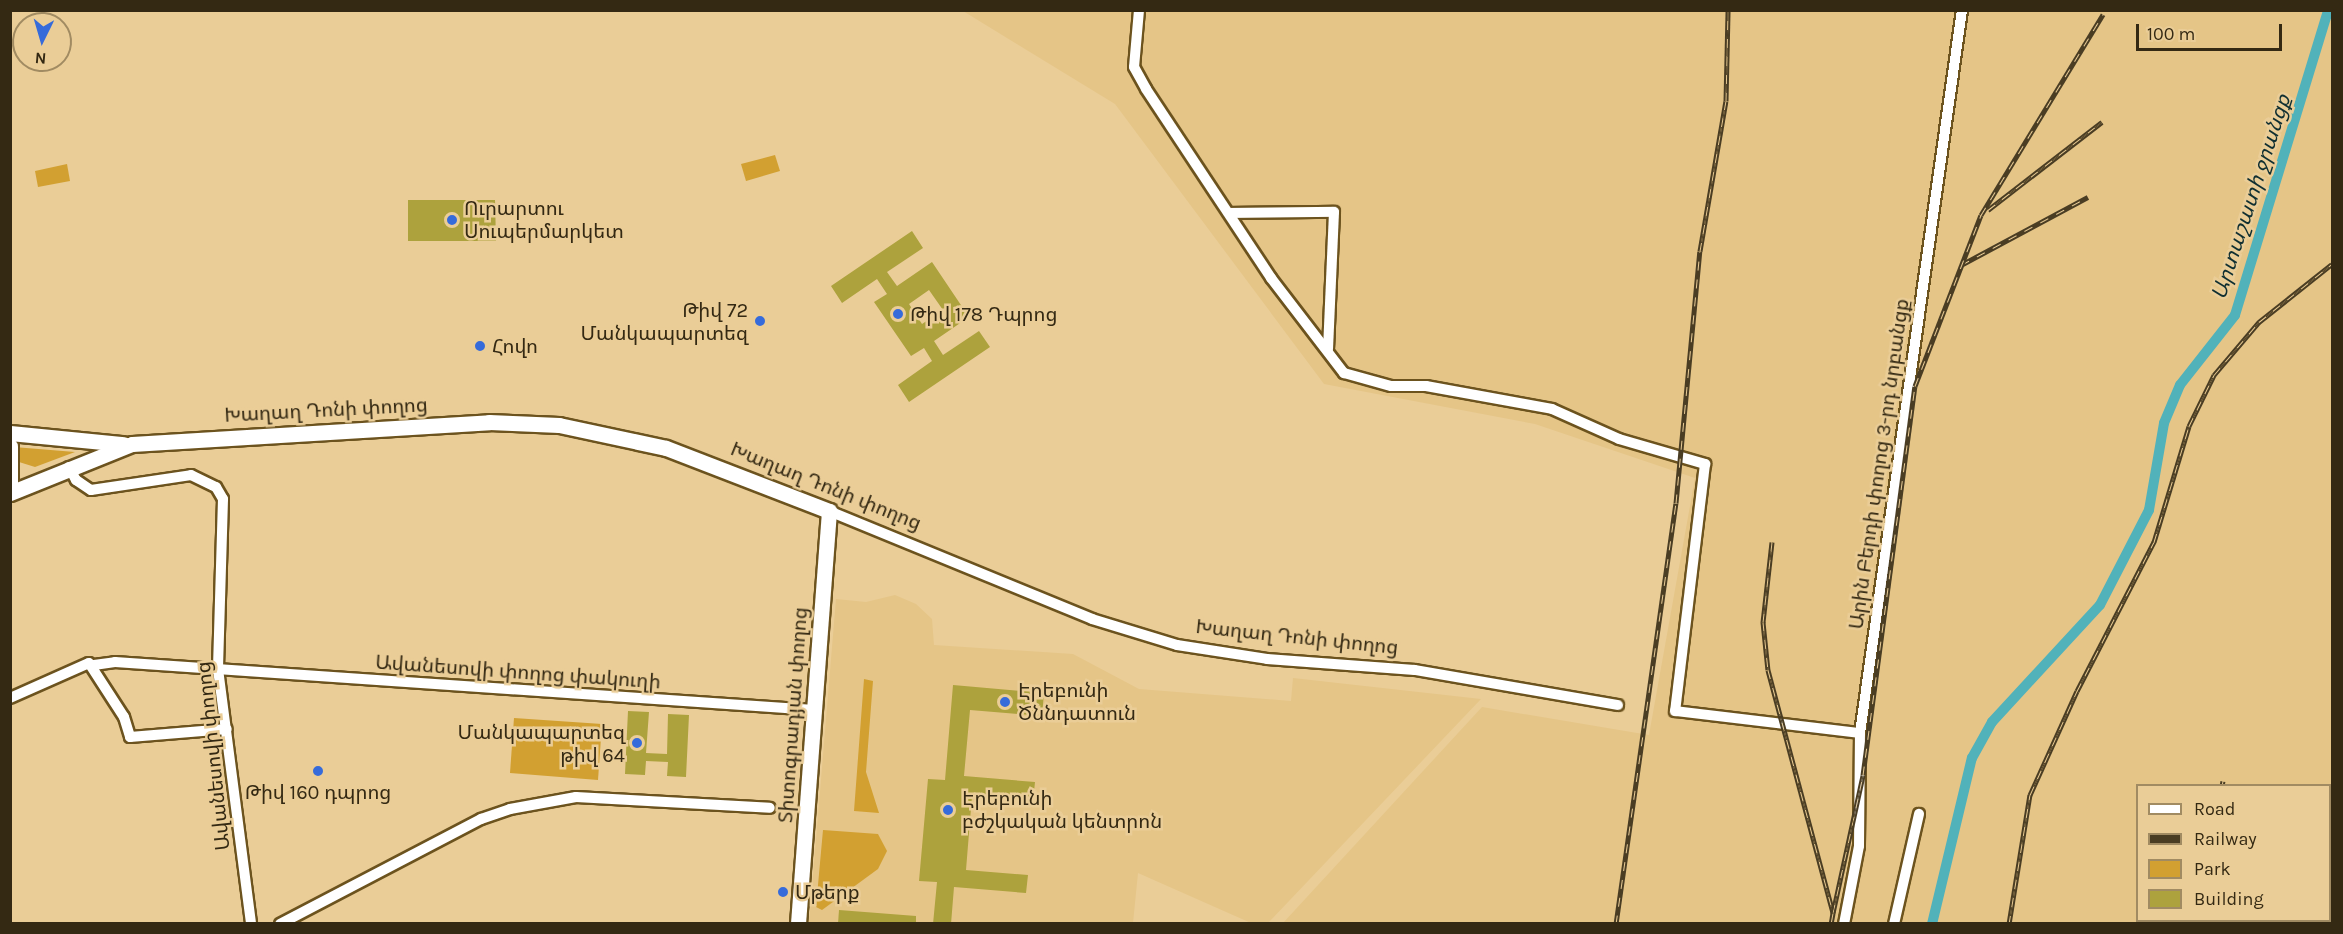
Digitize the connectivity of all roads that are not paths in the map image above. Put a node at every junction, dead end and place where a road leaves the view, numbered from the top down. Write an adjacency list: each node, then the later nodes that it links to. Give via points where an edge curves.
1 (1139, 10): 3 (street, via 1134,67)
2 (1962, 10): 18 (street, Արին Բերդի փողոց 3-րդ նրբանցք)
3 (1231, 213): 4 (street, via 1271,278); 4 (street, via 1334,212)
4 (1328, 350): 18 (street, via 1344,373 1355,378 1552,410 1619,439 1705,464 1676,711)
5 (10, 433): 6 (street)
6 (132, 444): 8 (street, Խաղաղ Դոնի փողոց); 11 (street, Խաղաղ Դոնի փողոց, via 489,422 559,425 666,448)
7 (10, 446): 9 (street)
8 (69, 467): 10 (street, Խաղաղ Դոնի փողոց); 13 (street, Ավանեսովի փողոց, via 76,480 91,490 191,475 216,487 226,512)
9 (10, 482)
10 (10, 493)
11 (830, 511): 15 (street, Խաղաղ Դոնի փողոց, via 1092,619 1177,645 1267,659 1415,670); 16 (street, Տիտոգրադյան փողոց)
12 (94, 665): 13 (street, Ավանեսովի փողոց փակուղի, via 115,662); 14 (street, Ավանեսովի փողոց փակուղի, via 77,666); 17 (street, via 130,737)
13 (218, 669): 16 (street, Ավանեսովի փողոց փակուղի); 17 (street, Ավանեսովի փողոց)
14 (10, 698)
15 (1618, 705)
16 (814, 710): 23 (street, Տիտոգրադյան փողոց)
17 (226, 729): 21 (street, Ավանեսովի փողոց)
18 (1860, 733): 24 (street, Արին Բերդի փողոց 3-րդ նրբանցք, via 1859,846)
19 (770, 808): 22 (street, via 576,797 510,809 481,819)
20 (1919, 814): 25 (street)
21 (251, 924)
22 (279, 924)
23 (798, 924)
24 (1844, 924)
25 (1894, 924)

